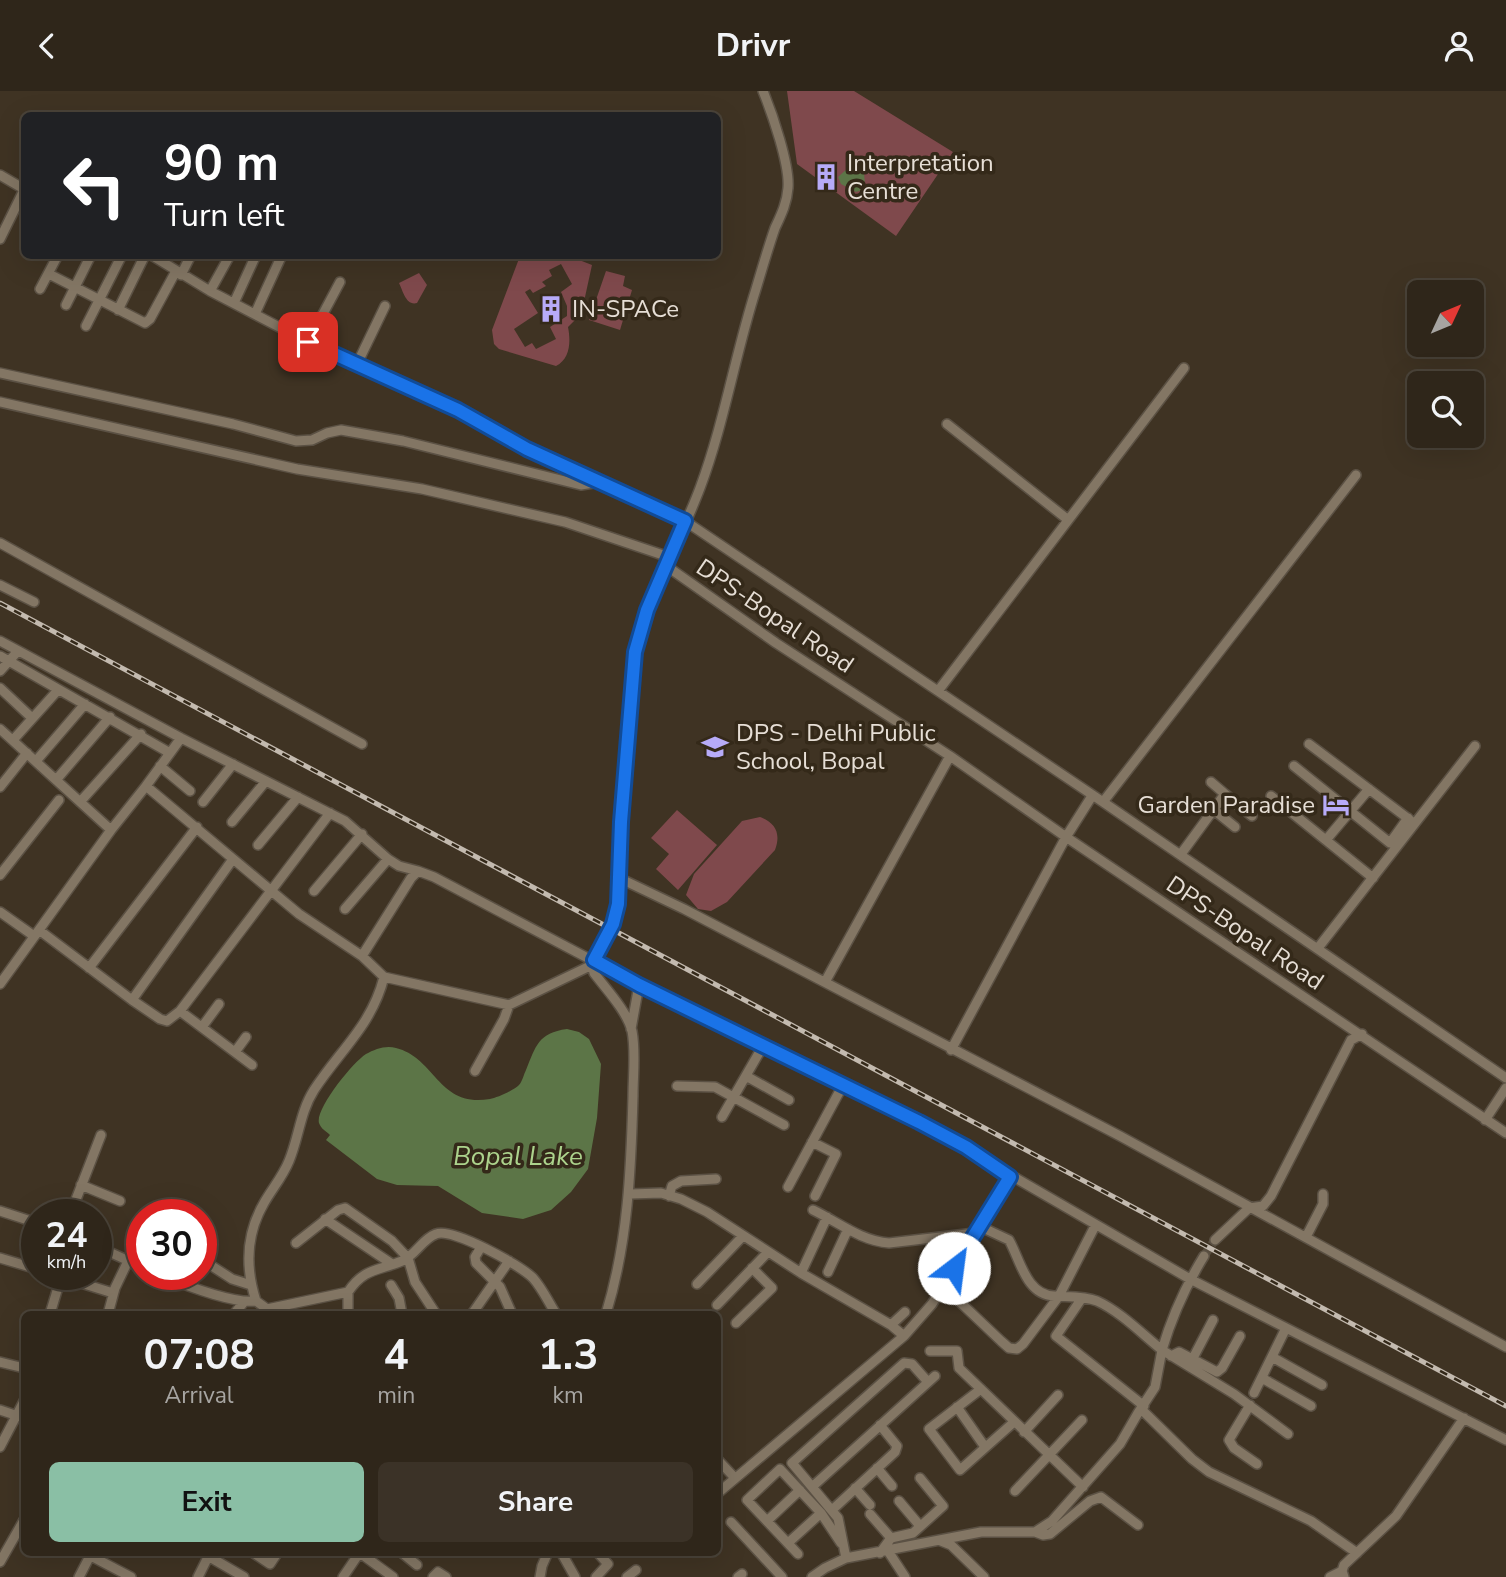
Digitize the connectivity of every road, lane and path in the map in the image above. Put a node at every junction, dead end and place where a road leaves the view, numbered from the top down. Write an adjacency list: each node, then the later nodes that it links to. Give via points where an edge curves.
1 (763, 91): 37 (street, via 788,188 703,477)
2 (1, 177): 3 (street)
3 (21, 188)
4 (21, 196): 5 (street)
5 (0, 239)
6 (56, 259): 16 (street)
7 (89, 259): 18 (street)
8 (120, 259): 21 (street)
9 (143, 259): 25 (street)
10 (164, 259): 15 (street)
11 (188, 259): 15 (street)
12 (228, 259): 20 (street)
13 (254, 259): 22 (street)
14 (280, 259): 26 (street)
15 (179, 273): 20 (street); 25 (street, via 148,322)
16 (49, 274): 18 (street); 19 (street)
17 (340, 282): 28 (street)
18 (75, 288): 21 (street); 23 (street)
19 (40, 289)
20 (211, 291): 22 (street)
21 (99, 301): 25 (street); 27 (street)
22 (234, 303): 26 (street)
23 (66, 305)
24 (385, 306): 29 (street)
25 (118, 310)
26 (255, 314): 28 (street)
27 (86, 326)
28 (308, 342): 29 (street)
29 (357, 364): 35 (street)
30 (1184, 368): 36 (street)
31 (0, 373): 35 (street, via 296,442 341,430 582,485)
32 (0, 402): 39 (street, via 297,469 370,479 565,522)
33 (947, 424): 36 (street)
34 (1356, 475): 83 (street)
35 (598, 482): 37 (street)
36 (1067, 519): 49 (street)
37 (685, 521): 39 (street); 49 (street)
38 (0, 543): 57 (street)
39 (669, 557): 62 (street, DPS-Bopal Road, via 776,643); 102 (street, DPS-Bopal Road, via 638,637 633,666)
40 (0, 585): 41 (street)
41 (33, 602)
42 (0, 641): 43 (street)
43 (18, 651): 45 (street); 55 (street)
44 (0, 656): 45 (street)
45 (10, 661): 46 (street); 48 (street)
46 (0, 671)
47 (0, 688): 52 (street)
48 (58, 689): 50 (street); 52 (street)
49 (938, 691): 77 (street)
50 (85, 704): 51 (street); 63 (street)
51 (110, 717): 54 (street); 69 (street)
52 (33, 718): 56 (street)
53 (0, 729): 56 (street)
54 (141, 734): 61 (street); 81 (street)
55 (181, 738): 61 (street); 64 (street)
56 (13, 740): 60 (street)
57 (362, 744)
58 (1309, 744): 74 (street)
59 (1475, 746): 88 (street)
60 (27, 753): 63 (street); 68 (street)
61 (170, 753): 65 (street)
62 (950, 756): 94 (street, DPS-Bopal Road); 114 (street)
63 (36, 761): 69 (street)
64 (233, 764): 70 (street); 82 (street)
65 (160, 766): 72 (street); 75 (street)
66 (1294, 766): 85 (street)
67 (0, 767): 68 (street)
68 (9, 775): 73 (street)
69 (56, 780): 81 (street)
70 (266, 781): 79 (street); 89 (street)
71 (1211, 782): 76 (street)
72 (146, 786): 90 (street); 92 (street)
73 (0, 787)
74 (1368, 789): 85 (street); 88 (street)
75 (190, 791)
76 (1225, 794): 84 (street); 87 (street)
77 (1092, 796): 83 (street); 94 (street)
78 (1271, 796): 95 (street)
79 (298, 797): 86 (street); 96 (street)
80 (59, 800): 101 (street)
81 (80, 802): 92 (street)
82 (203, 802)
83 (1103, 802): 97 (street)
84 (1214, 810): 91 (street); 97 (street)
85 (1350, 812): 88 (street, via 1390,843); 95 (street)
86 (330, 813): 93 (street); 104 (street)
87 (1252, 816)
88 (1411, 821): 103 (street)
89 (232, 822)
90 (197, 827): 98 (street); 112 (street)
91 (1235, 827)
92 (111, 830): 108 (street)
93 (362, 834): 99 (street); 105 (street)
94 (1066, 837): 123 (street, DPS-Bopal Road); 126 (street)
95 (1326, 841): 103 (street)
96 (258, 845)
97 (1181, 854): 109 (street)
98 (233, 859): 104 (street); 117 (street)
99 (388, 859): 100 (street); 106 (street)
100 (418, 871): 110 (street); 111 (street)
101 (0, 875)
102 (619, 878): 111 (street, DPS-Bopal Road, via 613,924); 114 (street)
103 (1373, 878): 109 (street)
104 (269, 890): 110 (street); 120 (street)
105 (314, 891)
106 (345, 909)
107 (0, 912): 108 (street)
108 (36, 933): 112 (street); 115 (street)
109 (1318, 948): 131 (street)
110 (362, 956): 113 (street)
111 (593, 962): 116 (street); 119 (street); 122 (street, via 594,973)
112 (89, 968): 117 (street)
113 (384, 977): 119 (street); 182 (street, via 372,1012 305,1106 289,1161 253,1228 248,1259)
114 (825, 982): 126 (street)
115 (0, 984)
116 (639, 985): 122 (street); 125 (street)
117 (132, 1000): 120 (street, via 167,1021)
118 (219, 1004): 121 (street)
119 (509, 1005): 129 (street)
120 (180, 1011): 121 (street)
121 (202, 1027): 127 (street)
122 (631, 1029): 147 (street)
123 (1362, 1034): 138 (street, DPS-Bopal Road); 153 (street, via 1351,1040 1271,1196 1263,1206)
124 (246, 1037): 127 (street)
125 (763, 1047): 130 (street); 133 (street)
126 (951, 1050): 153 (street)
127 (235, 1052): 128 (street)
128 (252, 1065)
129 (475, 1071)
130 (746, 1076): 135 (street); 136 (street)
131 (1506, 1078)
132 (677, 1086): 135 (street, via 715,1087)
133 (842, 1086): 142 (street); 143 (street, via 954,1141)
134 (1505, 1089): 138 (street)
135 (734, 1096): 137 (street); 139 (street)
136 (789, 1100)
137 (722, 1117)
138 (1485, 1120): 140 (street, DPS-Bopal Road)
139 (784, 1125)
140 (1506, 1133)
141 (101, 1135): 145 (street)
142 (812, 1142): 146 (street); 150 (street, via 836,1154)
143 (1010, 1177): 159 (street); 161 (street)
144 (716, 1178): 149 (street, via 681,1181 672,1186)
145 (81, 1185): 151 (street); 152 (street)
146 (788, 1187)
147 (630, 1194): 149 (street); 206 (street)
148 (1323, 1194): 163 (street, via 1323,1204)
149 (669, 1196): 162 (street, via 707,1212)
150 (815, 1196)
151 (76, 1199)
152 (120, 1201)
153 (1249, 1208): 163 (street); 164 (street)
154 (813, 1210): 156 (street)
155 (0, 1211): 157 (street)
156 (827, 1217): 160 (street); 178 (street)
157 (21, 1218)
158 (325, 1219): 165 (street); 170 (street, via 345,1208); 174 (street)
159 (1095, 1226): 179 (street); 190 (street)
160 (848, 1229): 161 (street, via 890,1243); 177 (street)
161 (977, 1229): 184 (street); 190 (street, via 1009,1240 1031,1283 1046,1295)
162 (742, 1237): 167 (street); 181 (street)
163 (1306, 1237): 214 (street)
164 (1215, 1240)
165 (296, 1243)
166 (481, 1247): 170 (street, via 438,1232); 171 (street); 180 (street, via 476,1263)
167 (768, 1252): 175 (street); 178 (street)
168 (1204, 1256): 179 (street)
169 (0, 1258): 172 (street)
170 (408, 1258): 174 (street); 202 (street, via 415,1282)
171 (509, 1261): 180 (street); 205 (street, via 533,1278)
172 (21, 1264)
173 (126, 1265): 189 (street)
174 (392, 1265): 188 (street, via 369,1271)
175 (752, 1268): 194 (street); 209 (street, via 772,1288)
176 (217, 1269): 182 (street)
177 (828, 1272)
178 (800, 1273): 210 (street)
179 (1190, 1279): 211 (street); 216 (street, via 1171,1318)
180 (495, 1280): 203 (street); 204 (street)
181 (697, 1284)
182 (251, 1285): 192 (street)
183 (391, 1285): 201 (street)
184 (943, 1286): 190 (street, via 1001,1341 1017,1349); 212 (street)
185 (56, 1290): 195 (street)
186 (104, 1290): 189 (street)
187 (204, 1290): 193 (street)
188 (348, 1292): 199 (street); 200 (street)
189 (113, 1293): 196 (street)
190 (1059, 1296): 191 (street)
191 (1082, 1298): 216 (street, via 1108,1307); 229 (street, via 1056,1336)
192 (256, 1301): 193 (street); 198 (street)
193 (244, 1302): 197 (street)
194 (717, 1305)
195 (51, 1311)
196 (108, 1311)
197 (236, 1311)
198 (267, 1311)
199 (272, 1311)
200 (348, 1311)
201 (401, 1311)
202 (434, 1311)
203 (474, 1311)
204 (510, 1311)
205 (554, 1311)
206 (607, 1311)
207 (905, 1312): 210 (street)
208 (1213, 1320): 218 (street)
209 (736, 1323)
210 (891, 1325): 212 (street)
211 (1286, 1328): 217 (street); 232 (street)
212 (904, 1336): 245 (street)
213 (1240, 1336): 218 (street, via 1217,1372)
214 (1506, 1347)
215 (930, 1351): 223 (street, via 957,1351 959,1368)
216 (1167, 1353): 218 (street); 226 (street); 229 (street, via 1156,1387)
217 (1272, 1357): 221 (street); 222 (street)
218 (1192, 1360)
219 (0, 1362): 220 (street)
220 (21, 1368)
221 (1262, 1378): 224 (street); 227 (street)
222 (1322, 1385)
223 (981, 1389): 228 (street); 234 (street)
224 (1254, 1393)
225 (1058, 1395): 236 (street)
226 (1250, 1405): 237 (street); 243 (street, via 1229,1440)
227 (1311, 1406)
228 (957, 1407): 240 (street); 240 (street, via 929,1429 960,1471)
229 (1142, 1408): 249 (street, via 1120,1444); 268 (street, via 1209,1472 1311,1521)
230 (0, 1410): 231 (street)
231 (21, 1417): 239 (street)
232 (1464, 1418): 238 (street); 268 (street, via 1396,1516)
233 (1082, 1420): 241 (street)
234 (1014, 1422): 236 (street); 240 (street)
235 (880, 1425): 244 (street, via 897,1449); 248 (street); 248 (street, via 932,1379 904,1363 793,1462)
236 (1024, 1432): 241 (street)
237 (1288, 1434)
238 (1506, 1440)
239 (0, 1447)
240 (985, 1447)
241 (1049, 1455): 249 (street); 253 (street)
242 (721, 1463): 245 (street)
243 (1256, 1464)
244 (877, 1468): 247 (street); 250 (street)
245 (734, 1478): 251 (street)
246 (920, 1478): 261 (street, via 943,1506)
247 (892, 1486)
248 (812, 1487): 255 (street)
249 (1083, 1487): 262 (street, via 1052,1521)
250 (855, 1488): 255 (street); 263 (street)
251 (721, 1490)
252 (800, 1490): 256 (street); 257 (street); 257 (street, via 780,1469 748,1497)
253 (1015, 1491)
254 (899, 1501): 261 (street)
255 (832, 1510): 266 (street, via 839,1521)
256 (821, 1513): 265 (street); 266 (street)
257 (767, 1521): 265 (street)
258 (731, 1522): 299 (street)
259 (21, 1525): 283 (street)
260 (1138, 1525): 262 (street, via 1101,1497 1050,1534)
261 (920, 1526): 263 (street)
262 (1035, 1532): 264 (street, via 981,1532)
263 (891, 1538): 267 (street)
264 (940, 1541): 267 (street); 302 (street, via 951,1545)
265 (788, 1543): 269 (street)
266 (842, 1545): 282 (street)
267 (884, 1552): 282 (street); 301 (street)
268 (1357, 1553): 286 (street, via 1344,1565)
269 (798, 1554)
270 (90, 1556): 287 (street)
271 (94, 1556): 288 (street)
272 (208, 1556): 289 (street)
273 (212, 1556): 290 (street)
274 (258, 1556): 275 (street, via 270,1564)
275 (275, 1556)
276 (357, 1556): 291 (street)
277 (365, 1556): 292 (street)
278 (406, 1556): 284 (street)
279 (546, 1556): 295 (street)
280 (563, 1556): 296 (street)
281 (601, 1556): 297 (street, via 608,1564)
282 (846, 1558): 300 (street)
283 (0, 1562)
284 (417, 1565)
285 (636, 1570): 298 (street)
286 (1343, 1574): 303 (street)
287 (79, 1577)
288 (131, 1577)
289 (198, 1577)
290 (244, 1577)
291 (343, 1577)
292 (393, 1577)
293 (433, 1577): 294 (street, via 438,1572)
294 (446, 1577)
295 (540, 1577)
296 (575, 1577)
297 (596, 1577)
298 (627, 1577)
299 (782, 1577)
300 (812, 1577)
301 (905, 1577)
302 (984, 1577)
303 (1330, 1577)

